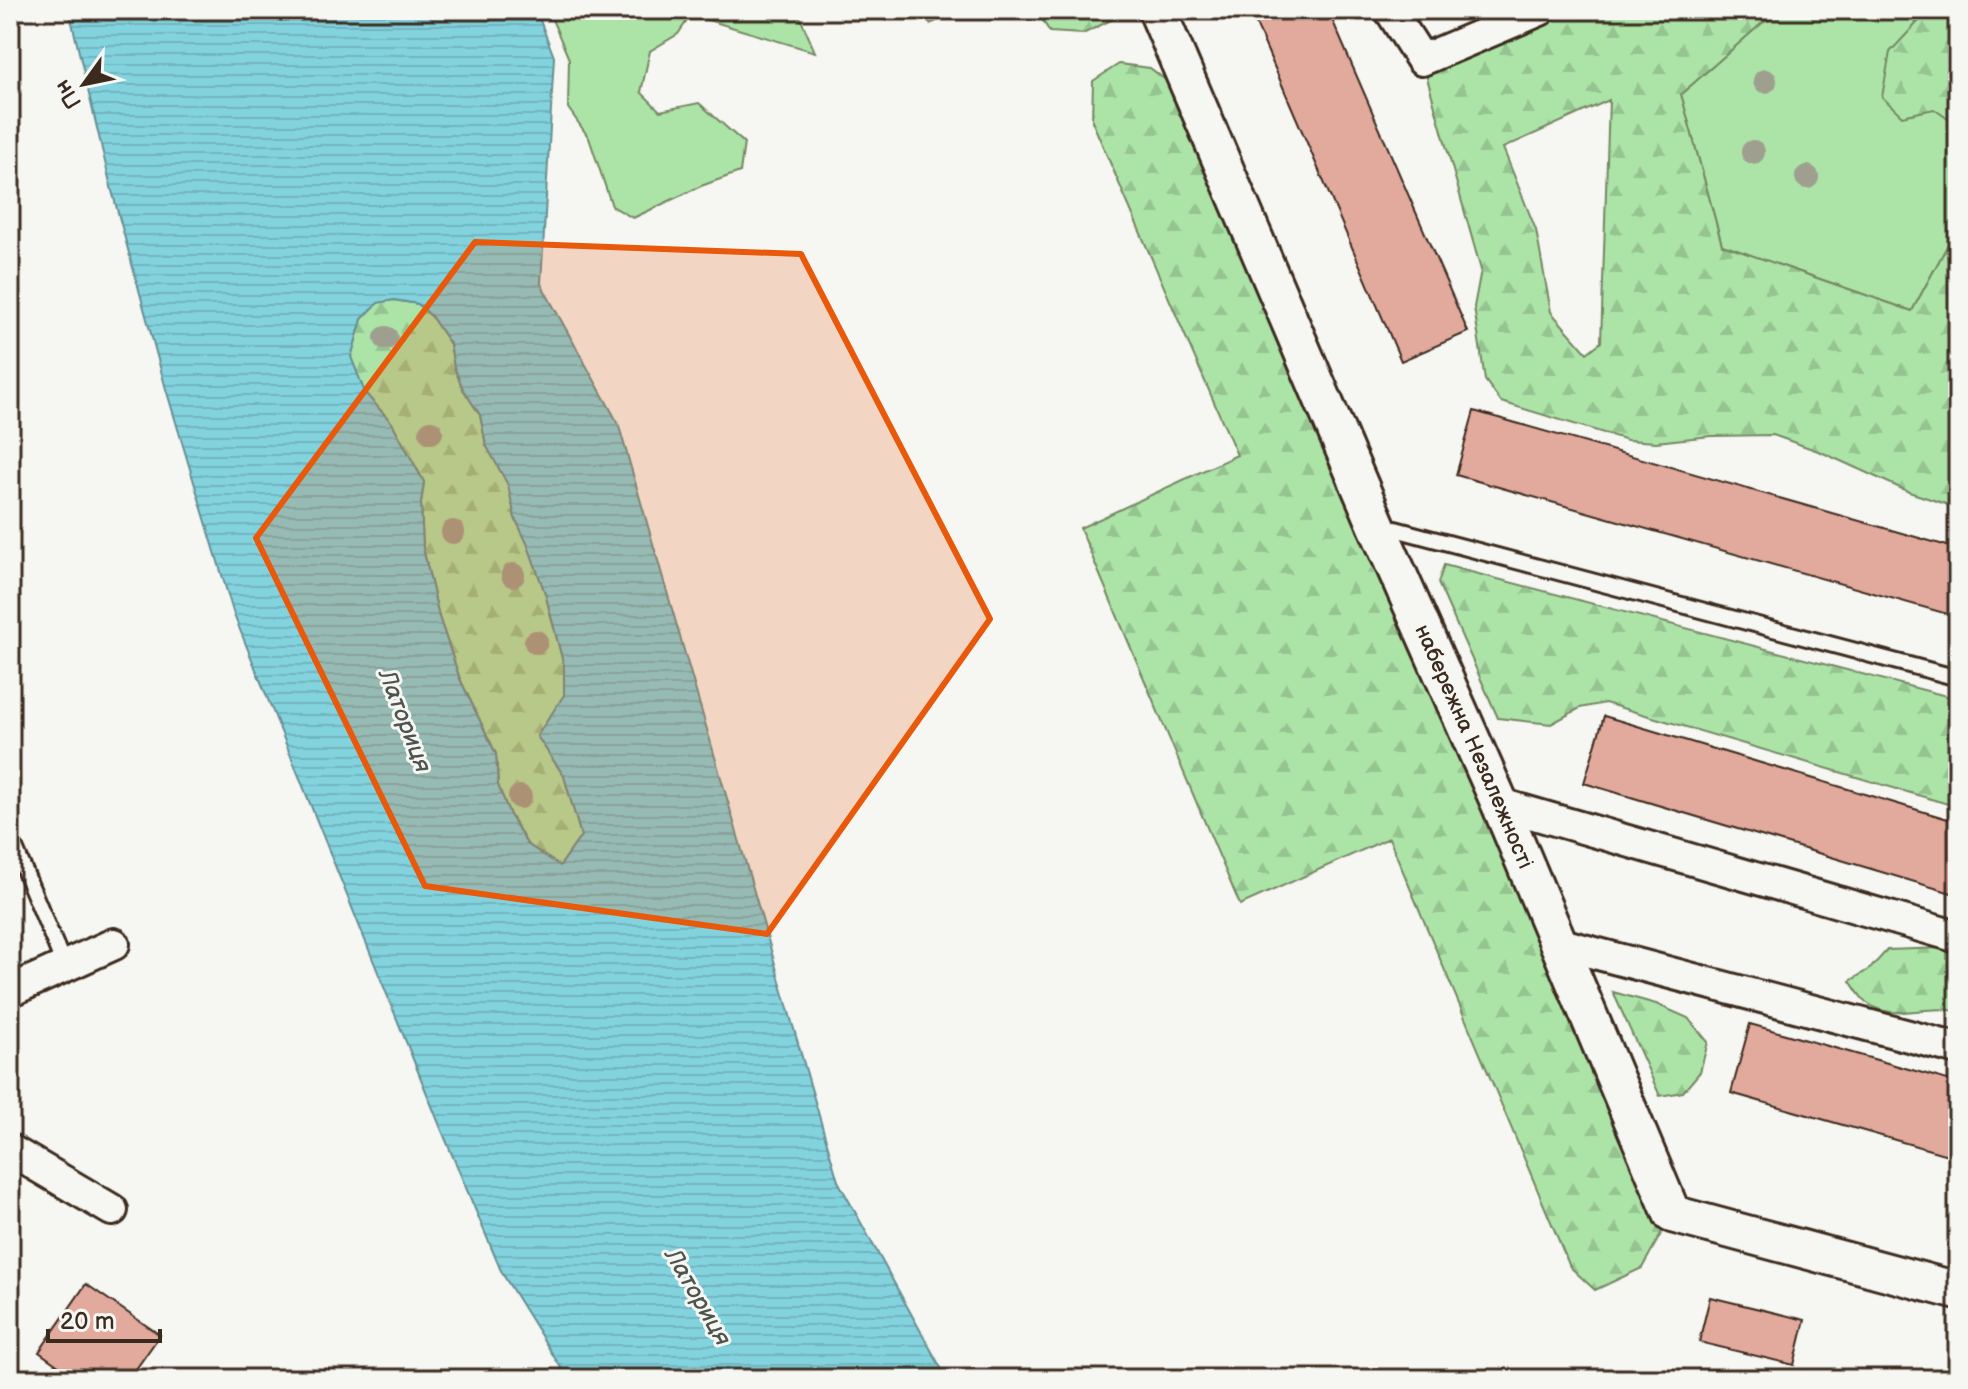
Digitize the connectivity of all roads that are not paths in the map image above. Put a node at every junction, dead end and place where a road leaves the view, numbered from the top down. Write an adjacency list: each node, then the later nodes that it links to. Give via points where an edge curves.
1 (1157, 10): 4 (street, набережна Незалежності)
2 (1390, 10): 3 (street, via 1422,60)
3 (1540, 10)
4 (1376, 524): 5 (lane); 6 (street, набережна Незалежності)
5 (1958, 678)
6 (1500, 804): 8 (street); 9 (street, набережна Незалежності)
7 (10, 836): 11 (lane)
8 (1958, 937)
9 (1557, 943): 13 (street); 16 (street, набережна Незалежності, via 1672,1214)
10 (114, 944): 11 (street)
11 (64, 965): 12 (street)
12 (10, 991)
13 (1958, 1049)
14 (10, 1150): 15 (street)
15 (112, 1210)
16 (1958, 1291)

